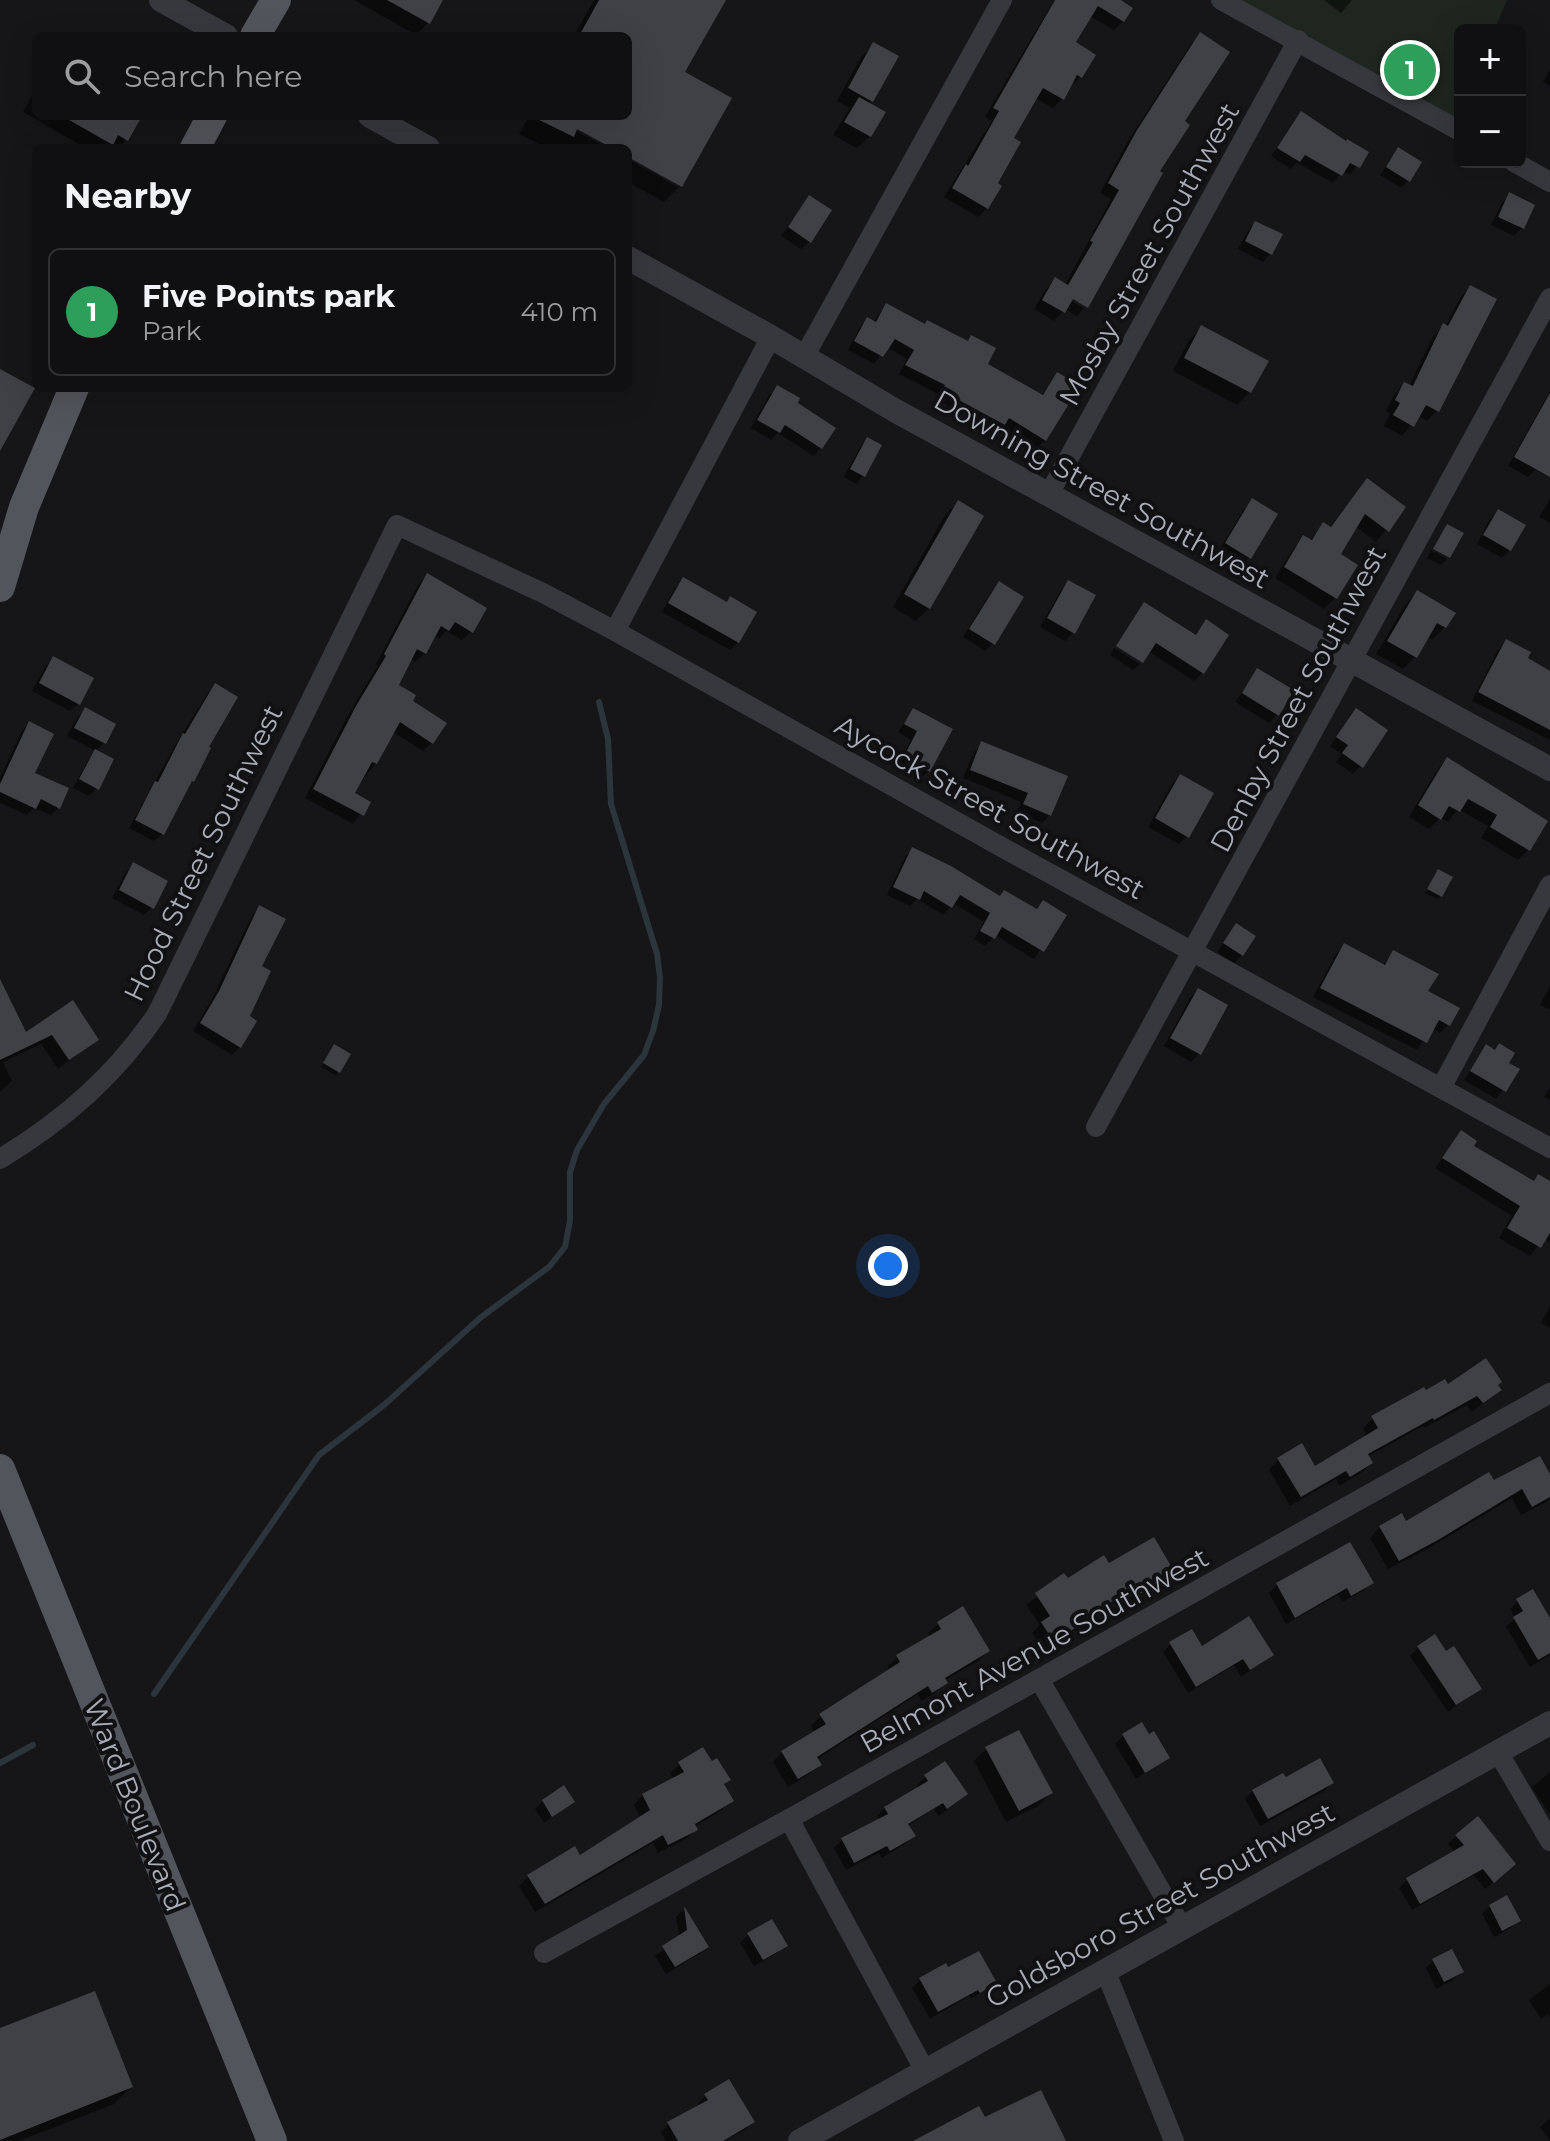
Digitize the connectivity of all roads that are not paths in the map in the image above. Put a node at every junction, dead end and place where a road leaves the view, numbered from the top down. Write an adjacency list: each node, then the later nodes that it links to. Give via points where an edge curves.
1 (161, 0): 5 (street)
2 (276, 0): 6 (main road)
3 (1002, 0): 18 (street)
4 (1221, 0): 7 (street)
5 (219, 32)
6 (257, 32)
7 (1298, 40): 10 (street); 20 (street, Mosby Street Southwest)
8 (210, 120): 11 (main road)
9 (377, 120): 12 (street)
10 (1454, 128)
11 (197, 144)
12 (421, 144)
13 (1525, 168): 14 (street)
14 (1550, 182)
15 (632, 260): 17 (street, Downing Street Southwest)
16 (1550, 298): 24 (street, Denby Street Southwest)
17 (771, 337): 18 (street, Downing Street Southwest); 23 (street)
18 (804, 357): 20 (street, Downing Street Southwest)
19 (72, 392): 22 (main road, via 24,507)
20 (1049, 494): 24 (street, Downing Street Southwest)
21 (397, 525): 23 (street, Aycock Street Southwest); 31 (street, Hood Street Southwest, via 157,1014 87,1096 46,1131)
22 (0, 587)
23 (615, 631): 27 (street, Aycock Street Southwest)
24 (1350, 659): 25 (street, Downing Street Southwest); 27 (street, Denby Street Southwest)
25 (1550, 769)
26 (1550, 885): 28 (street)
27 (1193, 951): 28 (street, Aycock Street Southwest); 29 (street, Denby Street Southwest)
28 (1441, 1088): 30 (street, Aycock Street Southwest)
29 (1096, 1127)
30 (1550, 1148)
31 (0, 1159)
32 (1550, 1393): 34 (street, Belmont Avenue Southwest)
33 (0, 1469): 44 (main road, Ward Boulevard)
34 (1039, 1679): 37 (street, Belmont Avenue Southwest); 39 (street)
35 (1550, 1723): 36 (street, Goldsboro Street Southwest)
36 (1498, 1752): 38 (street); 39 (street, Goldsboro Street Southwest)
37 (789, 1819): 40 (street, Belmont Avenue Southwest); 42 (street)
38 (1550, 1841)
39 (1181, 1926): 41 (street, Goldsboro Street Southwest)
40 (544, 1953)
41 (1105, 1970): 42 (street, Goldsboro Street Southwest); 45 (street)
42 (925, 2071): 43 (street, Goldsboro Street Southwest)
43 (808, 2139)
44 (272, 2141)
45 (1174, 2141)

